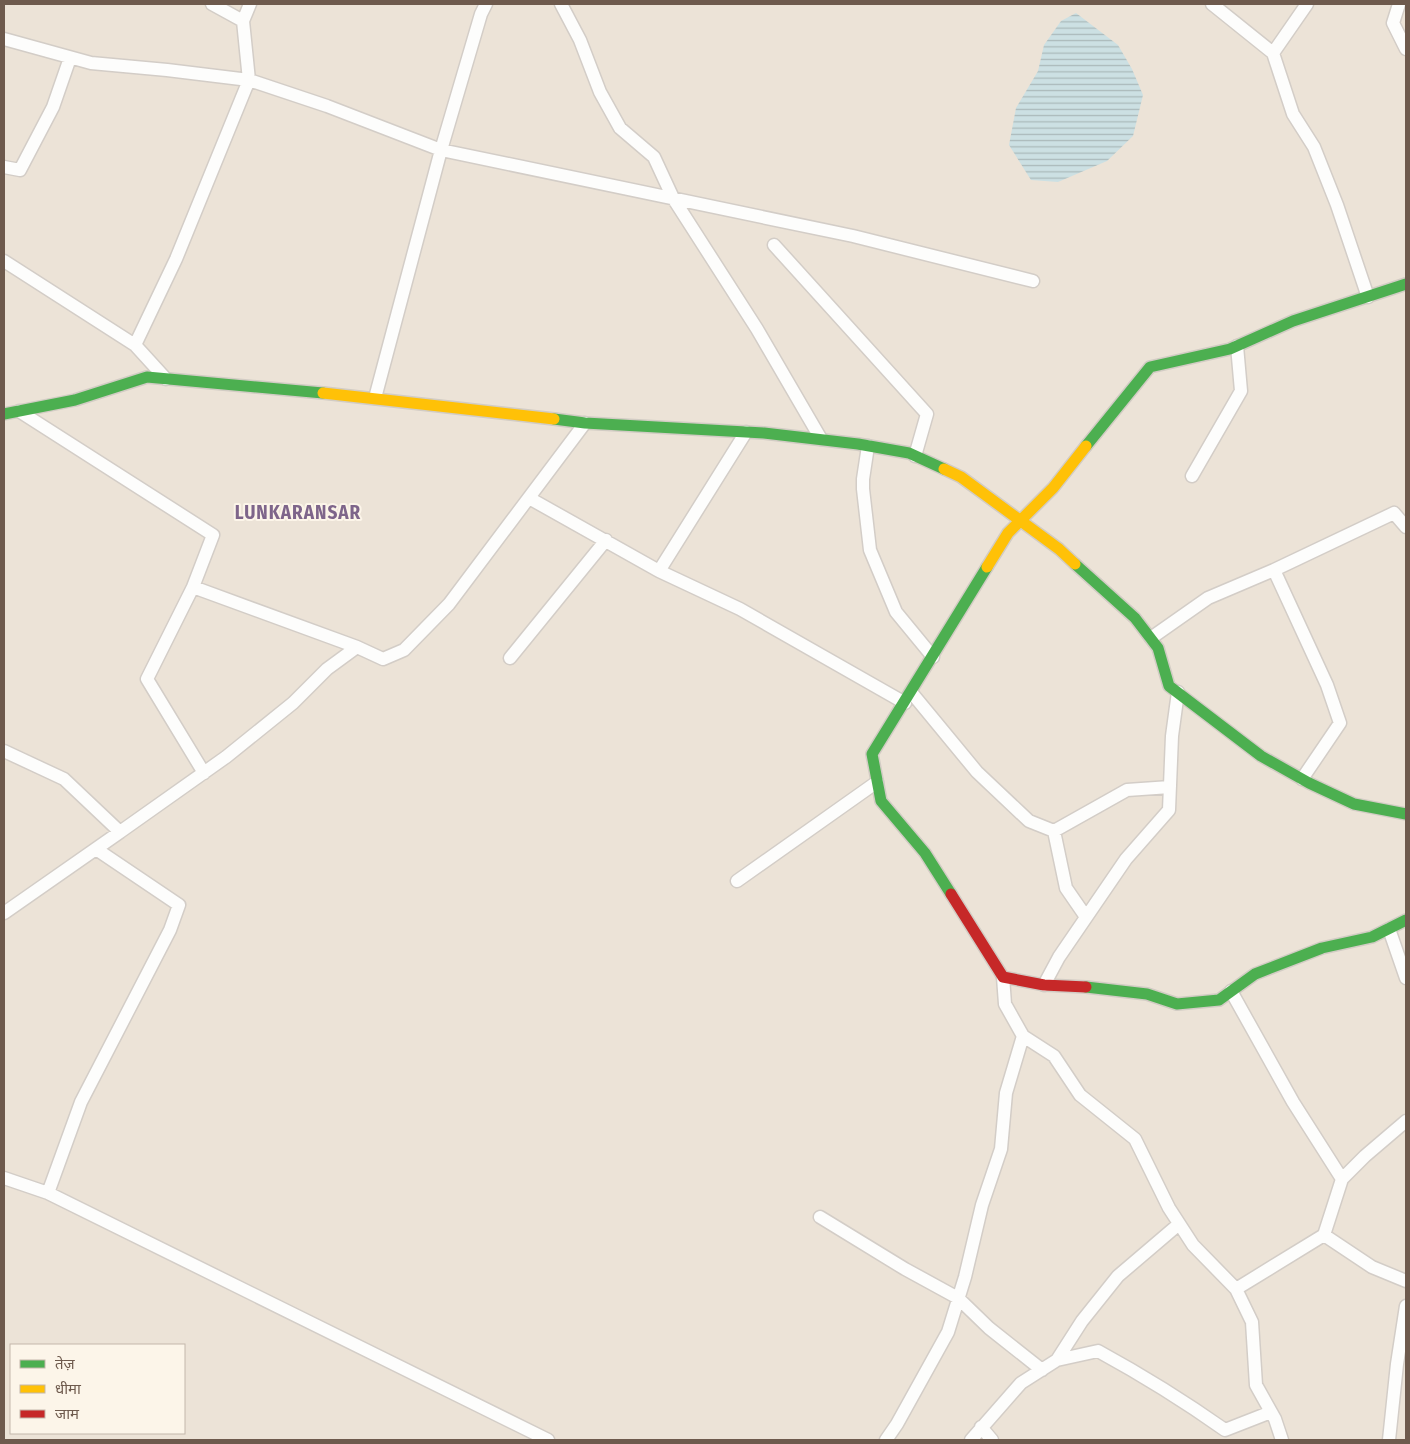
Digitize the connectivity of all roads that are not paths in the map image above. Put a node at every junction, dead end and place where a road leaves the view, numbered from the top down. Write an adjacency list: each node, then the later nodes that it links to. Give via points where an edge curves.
1 (212, 4): 8 (street)
2 (250, 4): 8 (street)
3 (486, 4): 14 (street)
4 (560, 4): 16 (street, via 620,128 654,156)
5 (1212, 4): 11 (street)
6 (1307, 4): 11 (street)
7 (1399, 4): 10 (street, via 1393,23)
8 (243, 21): 13 (street)
9 (4, 39): 12 (street)
10 (1406, 48)
11 (1273, 53): 21 (street, via 1293,114 1314,148 1337,205)
12 (70, 58): 13 (street); 15 (street, via 53,108 20,170)
13 (249, 80): 14 (street); 22 (street, via 176,259)
14 (441, 150): 16 (street); 25 (street)
15 (4, 167)
16 (672, 198): 19 (street, via 853,236); 30 (street, via 758,329)
17 (774, 245): 32 (street, via 927,414)
18 (4, 261): 22 (street)
19 (1033, 281)
20 (1406, 284): 21 (street)
21 (1368, 297): 23 (street, via 1293,321)
22 (135, 344): 24 (street)
23 (1237, 346): 33 (street, via 1242,391); 35 (street, via 1150,367 1053,488)
24 (166, 379): 25 (street); 26 (street, via 147,377 75,400)
25 (374, 398): 28 (street)
26 (20, 411): 27 (street); 40 (street, via 213,535)
27 (4, 414)
28 (585, 423): 29 (street); 34 (street)
29 (746, 432): 30 (street); 39 (street)
30 (821, 440): 31 (street)
31 (868, 446): 32 (street); 43 (street, via 863,484 870,550 896,612)
32 (915, 456): 35 (street, via 962,477)
33 (1192, 476)
34 (529, 498): 37 (street); 42 (street, via 449,604 404,650 384,659)
35 (1021, 521): 41 (street, via 1135,618); 43 (street, via 1008,533)
36 (1406, 527): 38 (street, via 1394,513)
37 (606, 540): 39 (street); 44 (street)
38 (1274, 570): 41 (street, via 1208,598); 49 (street, via 1327,685 1340,723)
39 (659, 571): 46 (street, via 740,609)
40 (193, 587): 42 (street); 48 (street, via 147,679)
41 (1151, 638): 45 (street, via 1158,648 1169,686)
42 (357, 646): 48 (street, via 327,669 293,704)
43 (932, 657): 46 (street)
44 (510, 658)
45 (1178, 692): 49 (street, via 1261,756); 51 (street)
46 (908, 697): 50 (street, via 872,754); 53 (street, via 977,772 1029,821)
47 (4, 751): 54 (street, via 64,779)
48 (204, 773): 54 (street)
49 (1302, 779): 52 (street, via 1354,804)
50 (877, 782): 56 (street); 61 (street, via 881,801 925,853)
51 (1170, 787): 53 (street, via 1127,790); 58 (street, via 1169,810 1126,859)
52 (1406, 814)
53 (1054, 831): 58 (street, via 1066,888)
54 (120, 832): 55 (street)
55 (96, 849): 57 (street); 69 (street, via 179,904 170,930 81,1102)
56 (737, 881)
57 (4, 913)
58 (1086, 917): 63 (street)
59 (1406, 920): 60 (street)
60 (1389, 929): 62 (street); 64 (street, via 1372,937 1322,948 1255,974)
61 (1003, 977): 63 (street); 65 (street, via 1006,1004)
62 (1406, 978)
63 (1044, 985): 64 (street, via 1098,987 1147,994 1177,1004 1219,1000)
64 (1231, 991): 68 (street, via 1293,1102)
65 (1023, 1036): 71 (street, via 1054,1056 1080,1095 1135,1139); 75 (street, via 1006,1093 1001,1149 982,1205)
66 (1406, 1121): 68 (street)
67 (4, 1178): 69 (street)
68 (1342, 1179): 72 (street)
69 (48, 1194): 81 (street)
70 (820, 1217): 75 (street)
71 (1179, 1224): 74 (street, via 1192,1245); 77 (street, via 1118,1276 1082,1321)
72 (1324, 1234): 73 (street, via 1372,1267); 74 (street)
73 (1406, 1281)
74 (1236, 1288): 79 (street, via 1252,1322 1256,1386)
75 (958, 1298): 78 (street, via 989,1328); 82 (street, via 948,1332)
76 (1406, 1306): 86 (street)
77 (1057, 1360): 78 (street); 79 (street, via 1098,1351 1132,1369 1225,1430)
78 (1042, 1370): 80 (street, via 1021,1383)
79 (1271, 1412): 85 (street)
80 (981, 1427): 83 (street); 84 (street)
81 (548, 1440)
82 (886, 1440)
83 (971, 1440)
84 (992, 1440)
85 (1282, 1440)
86 (1389, 1440)

